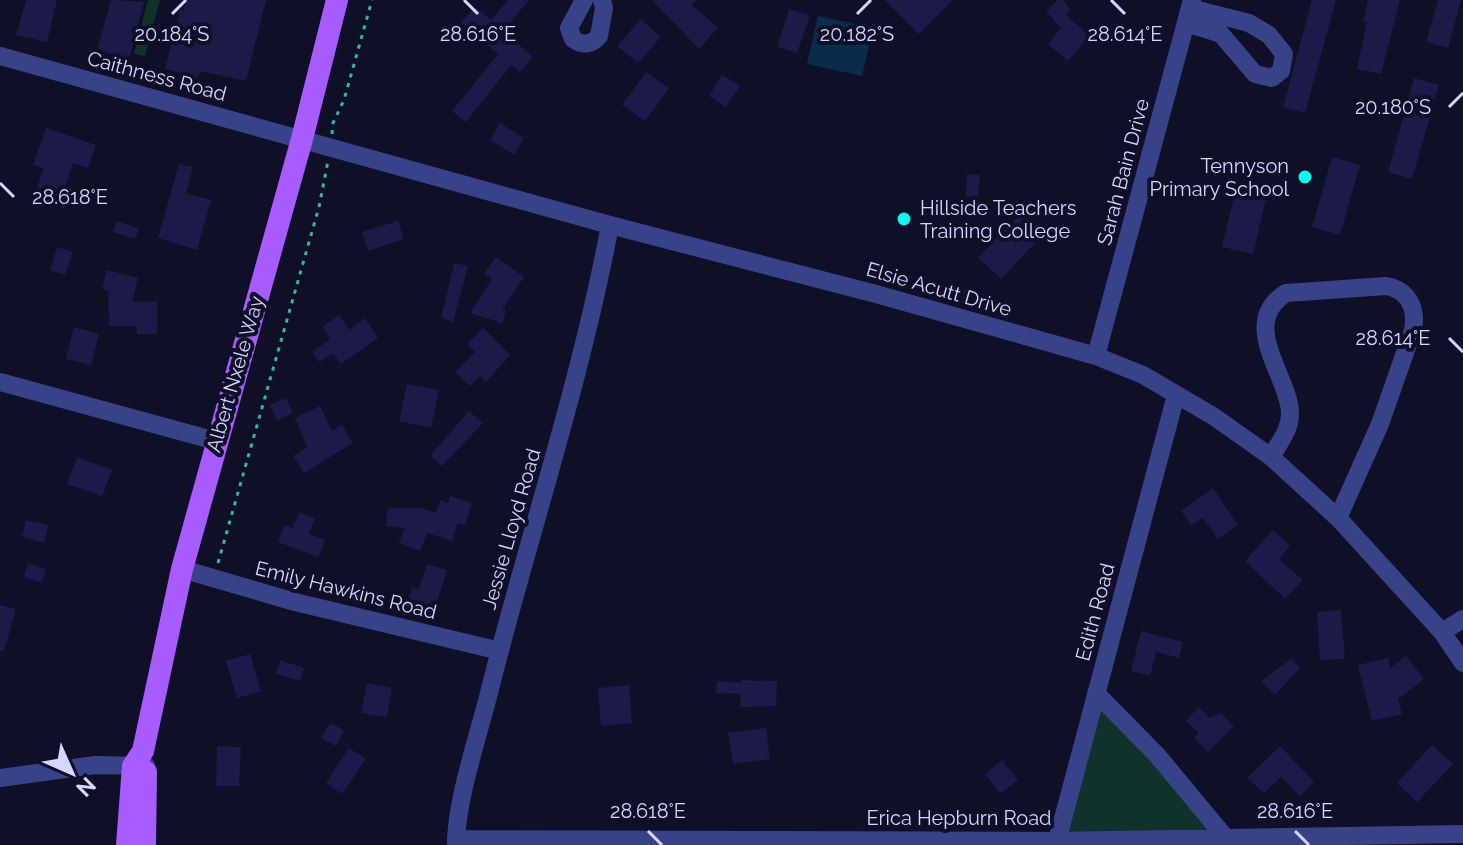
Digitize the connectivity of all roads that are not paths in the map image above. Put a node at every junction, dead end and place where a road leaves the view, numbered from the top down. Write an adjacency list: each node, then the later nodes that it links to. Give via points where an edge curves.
1 (337, 0): 6 (main road, Albert Nxele Way)
2 (584, 0): 3 (street, via 569,28 581,44 599,36)
3 (602, 0)
4 (1190, 10): 4 (street, via 1249,23 1269,35 1284,54 1281,71 1272,78 1255,74 1221,34); 8 (street, Sarah Bain Drive)
5 (0, 56): 6 (street, Caithness Road)
6 (302, 139): 7 (street, Elsie Acutt Drive); 11 (main road, Albert Nxele Way)
7 (610, 225): 8 (street, Elsie Acutt Drive); 17 (street, Jessie Lloyd Road, via 591,322)
8 (1096, 356): 10 (street, Elsie Acutt Drive)
9 (0, 382): 11 (street)
10 (1176, 395): 12 (street, Elsie Acutt Drive); 19 (street, Edith Road)
11 (216, 441): 14 (main road, Albert Nxele Way)
12 (1271, 457): 13 (street, Elsie Acutt Drive); 13 (street, via 1287,431 1290,410 1268,348 1270,308 1286,293 1397,288 1413,305 1413,330 1380,424)
13 (1338, 518): 16 (street, Elsie Acutt Drive)
14 (182, 569): 17 (street, Emily Hawkins Road); 20 (main road, Albert Nxele Way)
15 (1463, 619): 16 (street)
16 (1442, 632): 18 (street, Elsie Acutt Drive)
17 (500, 651): 24 (street, Jessie Lloyd Road)
18 (1463, 663)
19 (1096, 693): 23 (street, via 1157,755); 25 (street, Edith Road)
20 (140, 761): 21 (street); 26 (main road, Albert Nxele Way); 27 (main road, Albert Nxele Way)
21 (0, 778)
22 (1463, 834): 23 (street, Erica Hepburn Road)
23 (1225, 837): 25 (street, Erica Hepburn Road)
24 (456, 842): 25 (street, Erica Hepburn Road)
25 (1056, 843)
26 (127, 845)
27 (145, 845)

